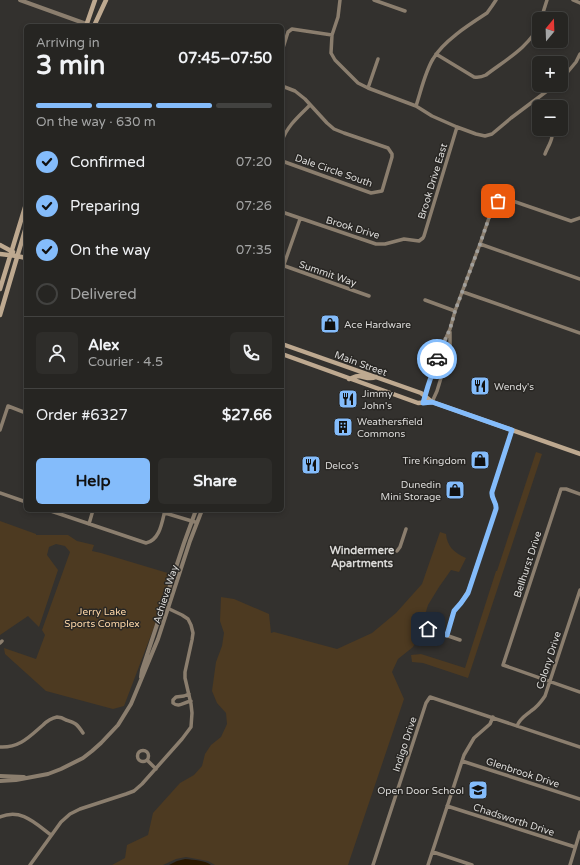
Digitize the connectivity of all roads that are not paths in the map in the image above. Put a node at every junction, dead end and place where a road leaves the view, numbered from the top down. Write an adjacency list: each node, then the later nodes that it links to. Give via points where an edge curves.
1 (20, 0): 12 (street)
2 (95, 0): 13 (main road)
3 (106, 0): 14 (main road)
4 (340, 0): 15 (street)
5 (374, 0): 10 (street)
6 (496, 0): 18 (street, via 487,13 446,43)
7 (547, 0): 11 (street)
8 (573, 0): 9 (street)
9 (580, 3)
10 (405, 11)
11 (543, 12)
12 (83, 24)
13 (86, 24)
14 (94, 24)
15 (332, 35): 17 (street, via 292,29 288,32); 23 (street, via 331,52 335,60 358,83)
16 (532, 37): 18 (street, via 481,78 474,77)
17 (284, 45)
18 (436, 54): 28 (street)
19 (580, 54): 21 (street)
20 (378, 59): 23 (street)
21 (568, 71)
22 (284, 87): 27 (street, via 295,91)
23 (368, 88): 28 (street)
24 (546, 92): 25 (street)
25 (535, 100)
26 (532, 102): 29 (street, via 492,134 485,136)
27 (310, 105): 30 (street); 33 (street, Dale Circle South, via 334,129 388,148 392,157 382,191 371,193)
28 (416, 106): 29 (street)
29 (457, 127): 39 (street, Brook Drive East)
30 (284, 134)
31 (552, 136): 32 (street)
32 (545, 154)
33 (284, 162)
34 (24, 210): 42 (main road)
35 (284, 213): 37 (street, Brook Drive)
36 (580, 218): 40 (street, via 571,221 502,199 493,206)
37 (300, 219): 39 (street, Brook Drive, via 379,244 404,239); 46 (street)
38 (24, 233): 44 (main road)
39 (422, 239)
40 (480, 244): 48 (street); 50 (street)
41 (0, 245): 42 (main road)
42 (10, 253): 43 (main road); 44 (main road); 49 (main road)
43 (0, 254)
44 (17, 256): 45 (main road); 54 (main road)
45 (24, 258)
46 (284, 262)
47 (284, 268): 51 (street, Summit Way)
48 (580, 279)
49 (0, 289)
50 (463, 292): 53 (street); 56 (street)
51 (370, 296)
52 (425, 300): 53 (street)
53 (455, 311): 55 (street)
54 (0, 315)
55 (450, 329): 61 (street); 62 (street, via 450,347)
56 (580, 333)
57 (284, 345): 59 (main road, Main Street)
58 (284, 355): 60 (main road, Main Street)
59 (376, 378): 60 (main road, via 356,376); 61 (main road, Main Street)
60 (349, 379): 63 (main road, Main Street, via 418,404)
61 (425, 396): 62 (main road, Main Street); 63 (street)
62 (432, 402): 63 (main road, Main Street); 66 (main road, Main Street)
63 (423, 403)
64 (24, 412): 65 (street, via 8,406)
65 (0, 430)
66 (512, 430): 67 (main road, Main Street); 86 (street, via 492,492 496,509 469,589 454,611)
67 (580, 454)
68 (0, 493): 70 (street)
69 (580, 494): 89 (street, Bellhurst Drive, via 561,488 503,665)
70 (24, 501)
71 (54, 512): 79 (street)
72 (92, 512): 79 (street)
73 (165, 512): 79 (street, via 156,537 146,543)
74 (168, 512): 77 (street)
75 (195, 512): 77 (street, Achieva Way)
76 (201, 512): 78 (street, Achieva Way)
77 (191, 521): 78 (street); 83 (street, Achieva Way)
78 (198, 522): 84 (street, Achieva Way)
79 (89, 524)
80 (406, 529): 81 (street)
81 (397, 551)
82 (580, 590): 89 (street, Colony Drive)
83 (163, 606): 84 (street); 88 (street, Achieva Way)
84 (169, 609): 88 (street, Achieva Way); 91 (street, via 188,619 193,633 185,672)
85 (428, 629): 86 (street)
86 (447, 635): 87 (street)
87 (460, 640)
88 (140, 681): 102 (street, Achieva Way, via 124,716 101,743 83,758 61,769)
89 (550, 681): 90 (street); 94 (street, Colony Drive, via 540,703 520,720)
90 (580, 692)
91 (189, 694): 92 (street); 92 (street, via 176,697 173,703 179,705)
92 (191, 701): 100 (street, via 191,727)
93 (493, 718): 94 (street); 99 (street, via 474,738); 112 (street, Indigo Drive, via 430,697 426,702)
94 (517, 726): 97 (street)
95 (82, 733): 96 (street, via 74,722 55,718 23,742)
96 (0, 747)
97 (580, 747)
98 (147, 760): 100 (street)
99 (462, 761): 104 (street, Glenbrook Drive); 105 (street)
100 (156, 769): 108 (street, via 134,791 70,814)
101 (0, 776): 102 (street, Achieva Way)
102 (30, 777): 103 (street, Achieva Way)
103 (0, 780)
104 (580, 799)
105 (448, 806): 109 (street, Chadsworth Drive); 110 (street)
106 (0, 817): 108 (street, via 19,814)
107 (580, 832): 109 (street)
108 (51, 835): 111 (street)
109 (575, 847): 115 (street)
110 (433, 852): 113 (street); 114 (street)
111 (30, 865)
112 (373, 865)
113 (428, 865)
114 (472, 865)
115 (570, 865)

